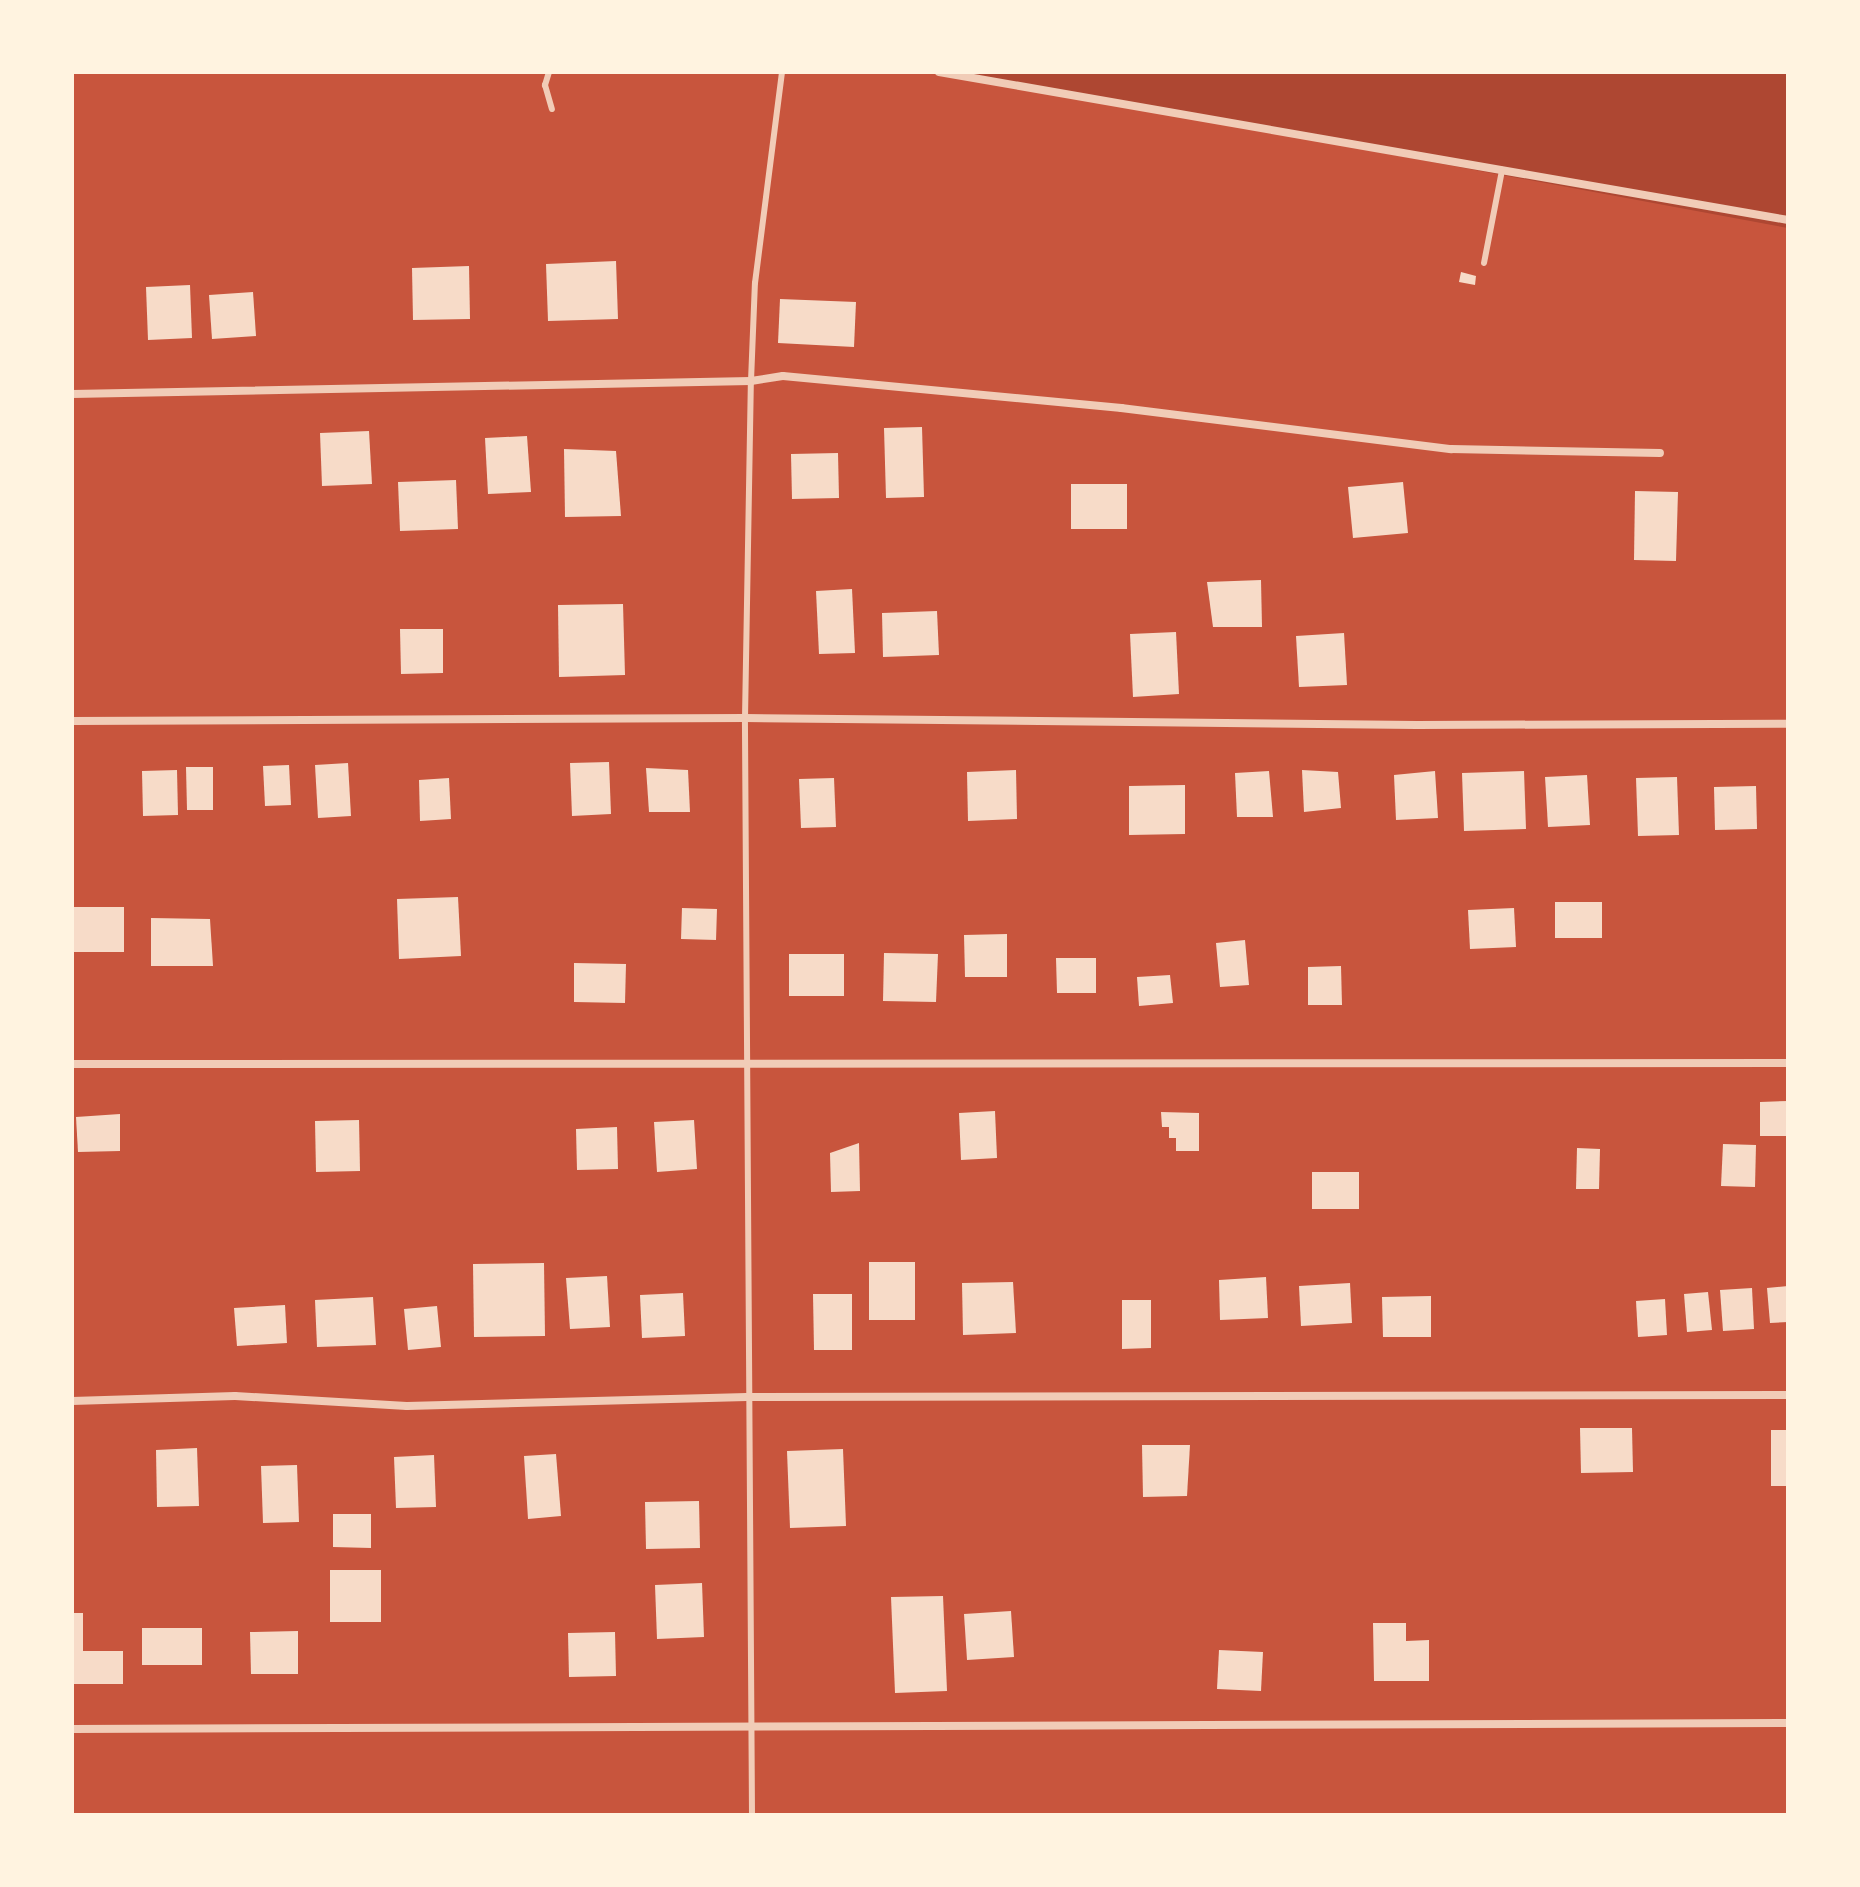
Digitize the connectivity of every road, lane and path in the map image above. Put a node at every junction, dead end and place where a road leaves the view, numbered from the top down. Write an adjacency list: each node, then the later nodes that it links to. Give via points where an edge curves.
1 (549, 72): 4 (lane, via 545,85)
2 (782, 72): 8 (lane, via 755,283)
3 (939, 72): 5 (street)
4 (552, 109)
5 (1502, 170): 6 (street); 7 (lane)
6 (1788, 220)
7 (1484, 263)
8 (751, 381): 9 (street); 10 (street, via 783,376 1105,407 1451,449); 11 (lane)
9 (72, 394)
10 (1660, 453)
11 (745, 718): 12 (street); 13 (street); 14 (lane)
12 (72, 721)
13 (1788, 724)
14 (746, 1061): 15 (street); 16 (street); 18 (lane)
15 (1788, 1063)
16 (72, 1064)
17 (1788, 1395): 18 (street)
18 (747, 1397): 19 (street, via 407,1406 235,1396); 21 (lane)
19 (72, 1401)
20 (1788, 1723): 21 (street)
21 (752, 1726): 22 (street); 23 (lane)
22 (72, 1729)
23 (752, 1815)

